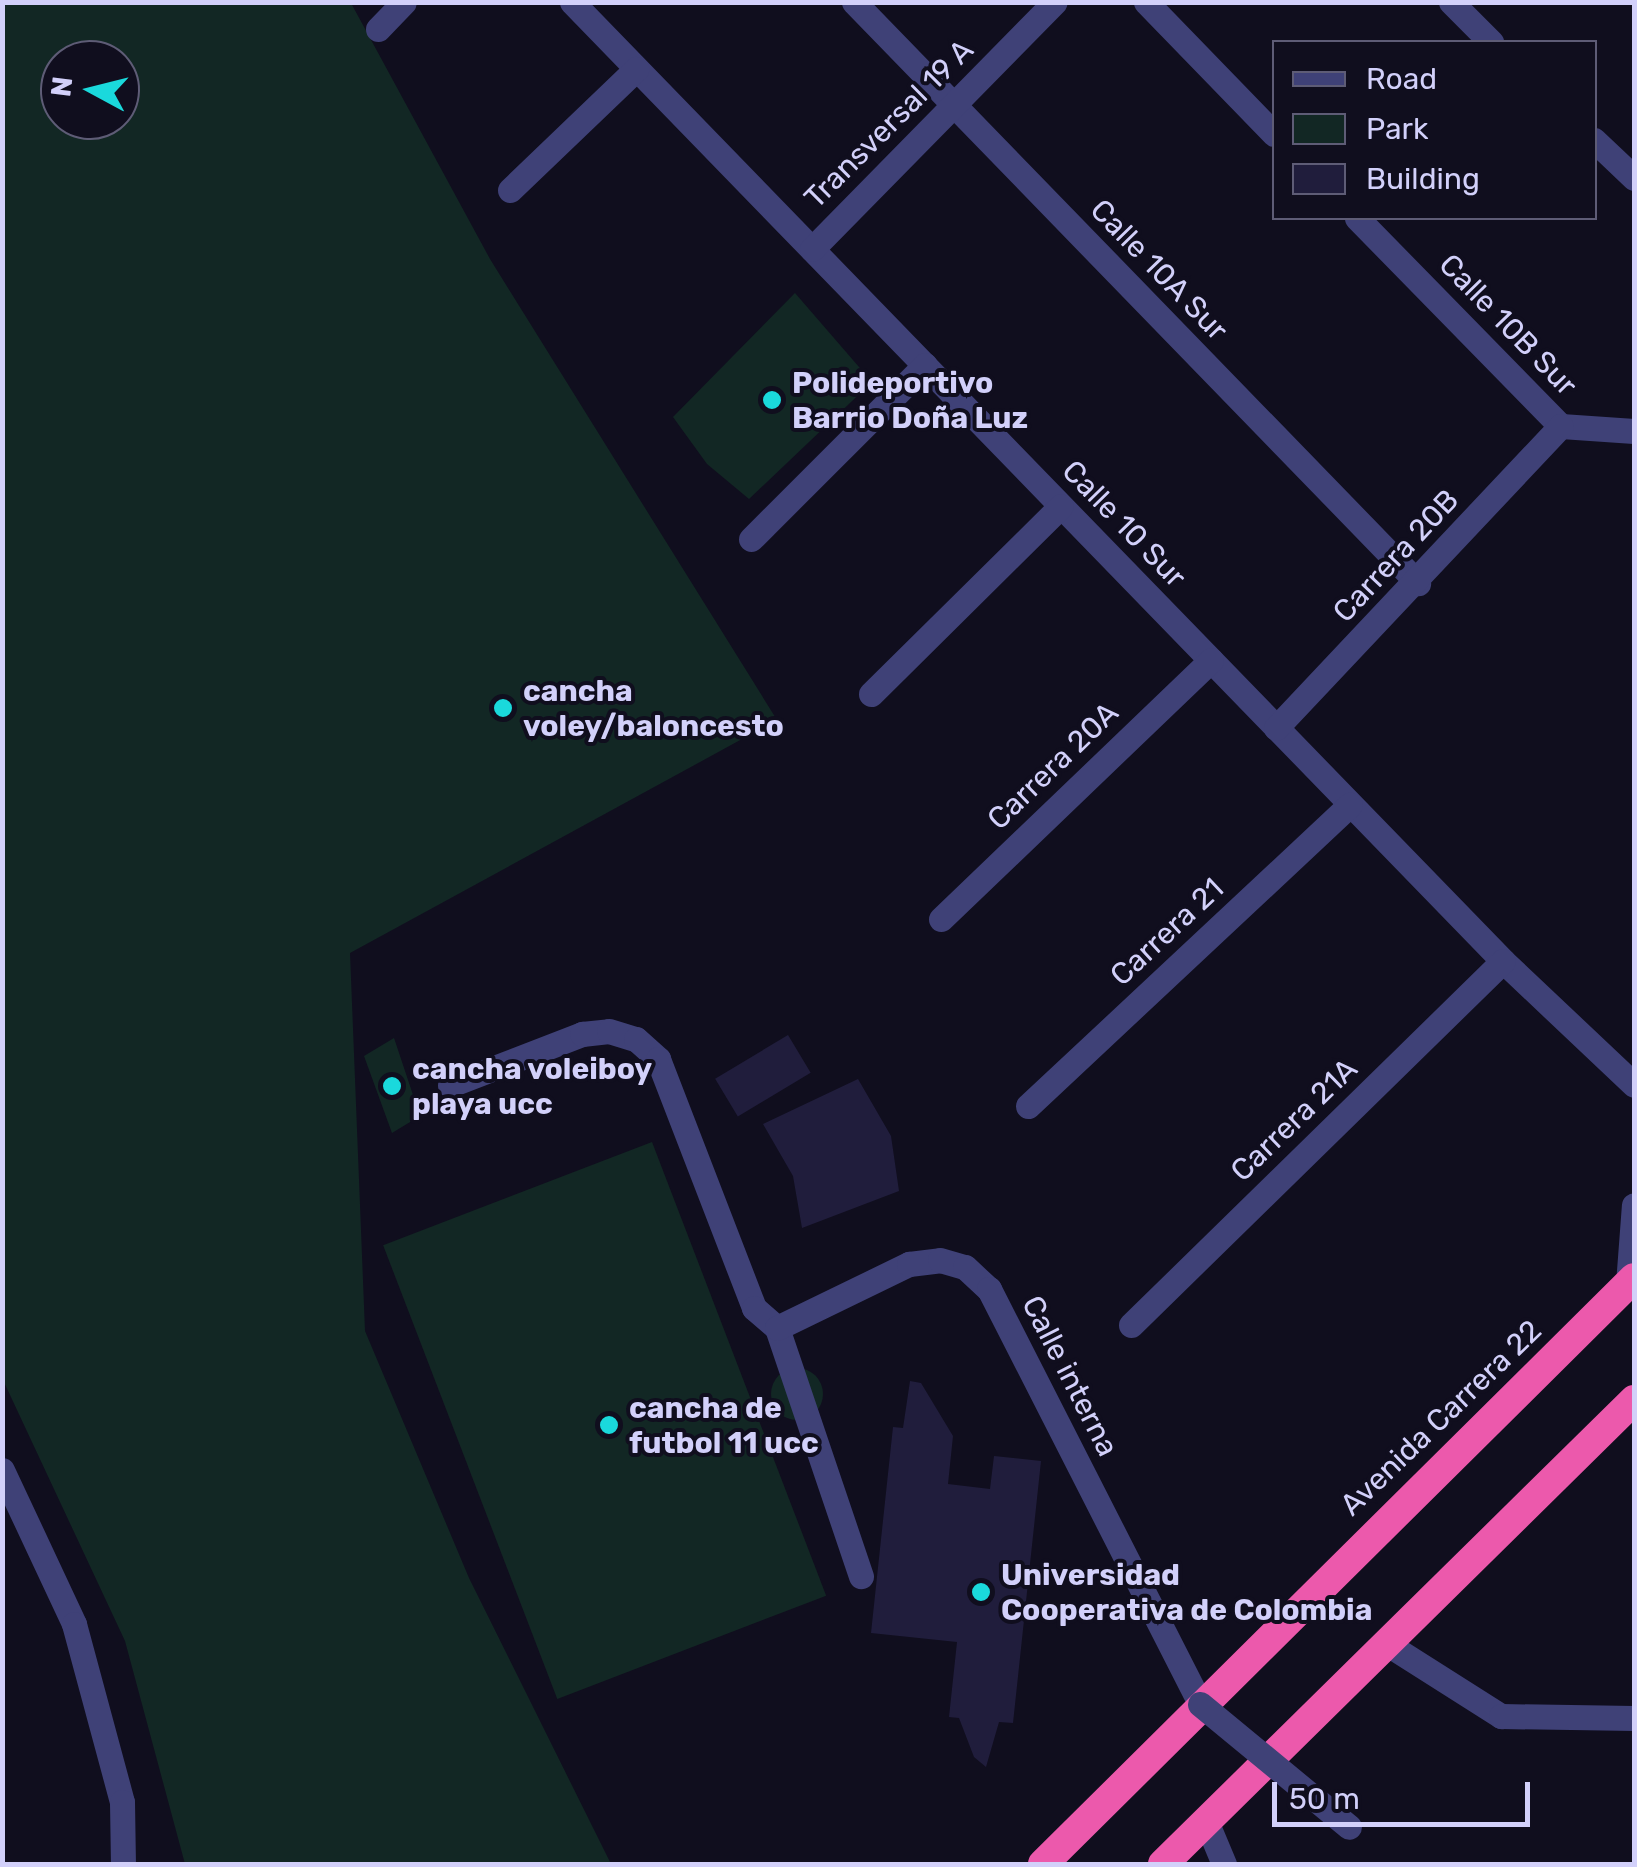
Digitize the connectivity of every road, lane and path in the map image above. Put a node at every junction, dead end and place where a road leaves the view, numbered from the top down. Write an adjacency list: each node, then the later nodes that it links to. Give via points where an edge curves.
1 (404, 2): 8 (street)
2 (572, 2): 9 (street, Calle 10 Sur)
3 (854, 2): 10 (street, Calle 10A Sur)
4 (1055, 2): 10 (street, Transversal 19 A)
5 (1146, 2): 11 (street)
6 (1451, 2): 7 (street)
7 (1480, 24)
8 (378, 30)
9 (636, 68): 14 (street); 16 (street, Calle 10 Sur)
10 (954, 105): 16 (street, Transversal 19 A); 22 (street, Calle 10A Sur)
11 (1272, 132)
12 (1597, 143): 13 (street)
13 (1634, 178)
14 (510, 190)
15 (1358, 220): 18 (street, Calle 10B Sur)
16 (812, 249): 17 (street, Calle 10 Sur)
17 (925, 366): 20 (street, Calle 10 Sur); 21 (street)
18 (1562, 426): 19 (street, Calle 10B Sur); 22 (street, Carrera 20B)
19 (1634, 431)
20 (1061, 506): 23 (street, Calle 10 Sur); 24 (street)
21 (751, 538)
22 (1418, 582): 25 (street, Carrera 20B)
23 (1210, 660): 25 (street, Calle 10 Sur); 27 (street, Carrera 20A)
24 (871, 694)
25 (1276, 728): 26 (street, Calle 10 Sur)
26 (1350, 805): 28 (street, Calle 10 Sur); 31 (street, Carrera 21)
27 (941, 920)
28 (1502, 961): 30 (street, Calle 10 Sur); 34 (street, Carrera 21A)
29 (450, 1086): 35 (street, via 582,1034 636,1038 658,1058 754,1308)
30 (1634, 1086)
31 (1028, 1106)
32 (1634, 1205): 33 (street)
33 (1631, 1281): 40 (highway, Avenida Carrera 22)
34 (1130, 1325)
35 (777, 1328): 38 (street); 40 (street, Calle interna, via 909,1264 940,1260 964,1266 989,1289)
36 (1634, 1400): 39 (highway)
37 (2, 1470): 44 (street, via 74,1624 122,1802)
38 (861, 1576)
39 (1389, 1644): 41 (street, via 1500,1716); 42 (highway)
40 (1200, 1704): 43 (street, bridge); 45 (highway, Avenida Carrera 22)
41 (1634, 1718)
42 (1206, 1821): 46 (highway); 47 (street)
43 (1349, 1827)
44 (122, 1864)
45 (1044, 1864)
46 (1163, 1864)
47 (1224, 1864)

